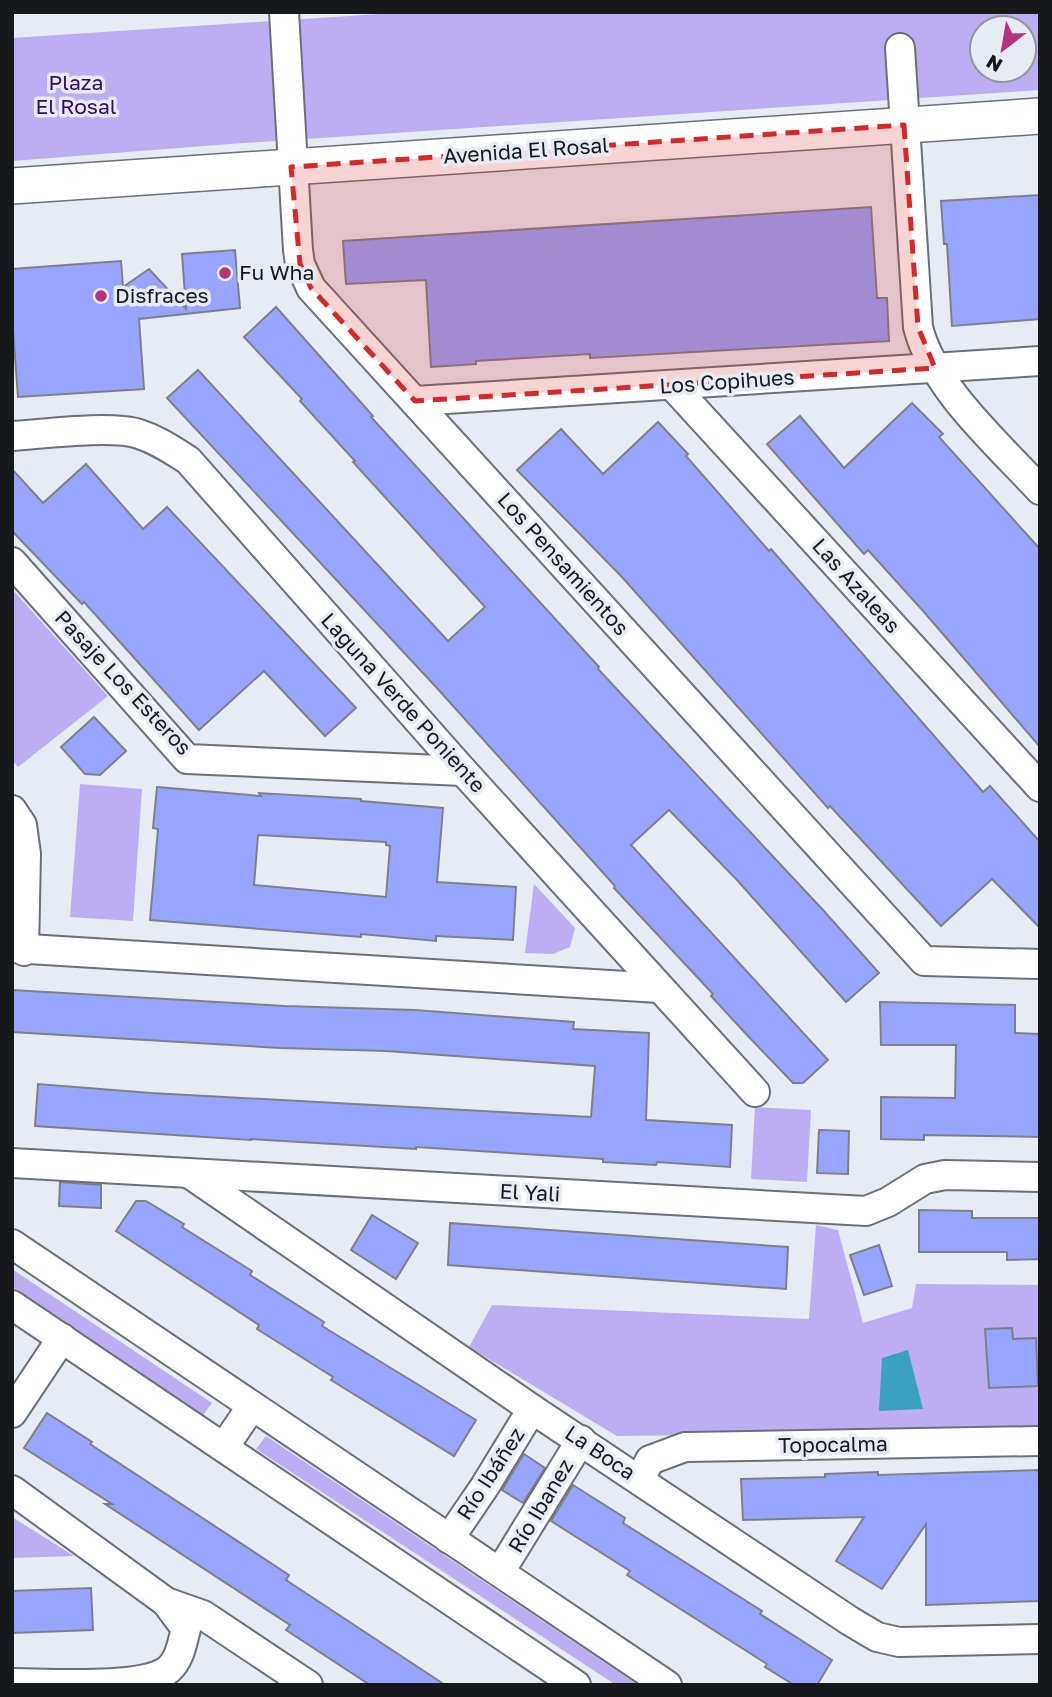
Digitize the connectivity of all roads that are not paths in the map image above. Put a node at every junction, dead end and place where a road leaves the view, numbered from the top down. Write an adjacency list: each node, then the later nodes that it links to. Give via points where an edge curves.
1 (284, 12): 5 (street, Los Pensamientos)
2 (900, 48): 4 (street)
3 (1040, 116): 4 (street, Avenida El Rosal)
4 (904, 125): 5 (street, Avenida El Rosal); 8 (street, via 918,327)
5 (292, 167): 6 (street, Avenida El Rosal); 10 (street, Los Pensamientos, via 298,250 311,288)
6 (12, 186)
7 (1040, 361): 8 (street, Los Copihues)
8 (935, 368): 9 (street, Los Copihues); 12 (street, via 957,399)
9 (672, 385): 10 (street, Los Copihues); 15 (street, Las Azaleas)
10 (415, 401): 18 (street, Los Pensamientos, via 924,961)
11 (12, 436): 14 (street, Laguna Verde Poniente, via 136,433 161,442 188,460)
12 (1040, 489)
13 (12, 562): 14 (street, Pasaje Los Esteros, via 187,759)
14 (463, 771): 19 (street, Laguna Verde Poniente)
15 (1040, 787)
16 (12, 810): 17 (street, via 22,825 26,854)
17 (18, 950): 19 (street)
18 (1040, 964)
19 (659, 988): 20 (street, Laguna Verde Poniente)
20 (755, 1091)
21 (12, 1163): 22 (street, El Yali)
22 (190, 1174): 23 (street, El Yali, via 866,1211 925,1179 945,1175); 28 (street, La Boca)
23 (1040, 1177)
24 (12, 1244): 27 (street)
25 (12, 1305): 26 (street)
26 (62, 1338): 29 (street); 32 (street)
27 (252, 1406): 32 (street); 35 (street)
28 (532, 1409): 30 (street, La Boca); 35 (street, Río Ibáñez)
29 (12, 1413)
30 (581, 1440): 33 (street, La Boca); 36 (street, Río Ibanez)
31 (1040, 1441): 33 (street, Topocalma, via 685,1447 650,1460)
32 (224, 1447): 41 (street)
33 (640, 1479): 38 (street, La Boca, via 877,1637 899,1642)
34 (12, 1490): 37 (street)
35 (449, 1539): 36 (street)
36 (500, 1572): 42 (street)
37 (166, 1602): 39 (street, via 186,1629 178,1657 162,1673 131,1682); 40 (street, via 203,1615)
38 (1040, 1639)
39 (12, 1683)
40 (308, 1685)
41 (576, 1685)
42 (667, 1685)

